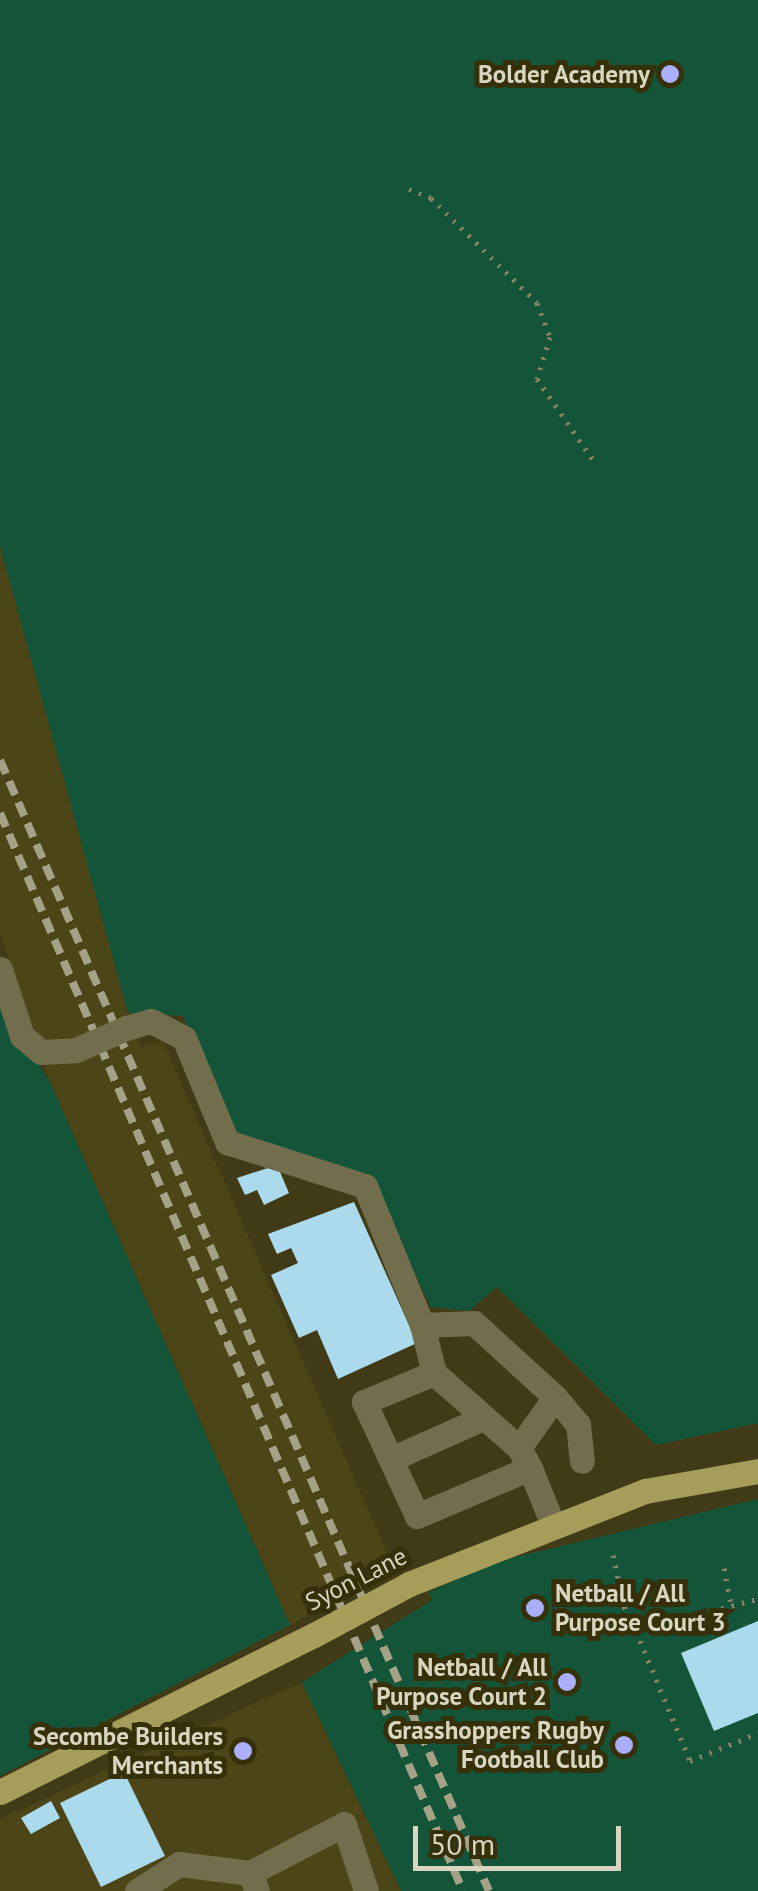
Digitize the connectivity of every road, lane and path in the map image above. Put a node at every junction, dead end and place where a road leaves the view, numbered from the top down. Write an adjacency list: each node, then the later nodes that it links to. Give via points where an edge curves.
1 (409, 189): 2 (path, via 431,198 536,303 550,337 537,379)
2 (593, 460)
3 (0, 970): 4 (lane, bridge, via 22,1036 40,1052 76,1050 151,1021 184,1038 227,1142 365,1186)
4 (422, 1325): 5 (lane); 6 (lane, via 474,1323)
5 (434, 1373): 7 (lane); 9 (lane, via 364,1402)
6 (555, 1397): 8 (lane); 10 (lane, via 578,1424)
7 (481, 1419): 8 (lane); 9 (lane)
8 (524, 1458): 9 (lane, via 417,1516); 12 (lane)
9 (391, 1460)
10 (582, 1461)
11 (758, 1470): 12 (main road, Syon Lane, via 645,1491)
12 (553, 1525): 19 (main road, Syon Lane, bridge, via 408,1584)
13 (613, 1555): 17 (path)
14 (724, 1568): 16 (path)
15 (758, 1599): 16 (path)
16 (731, 1604): 17 (path)
17 (636, 1631): 18 (path, via 690,1761)
18 (758, 1733)
19 (0, 1792)
20 (254, 1882): 21 (lane, via 179,1864); 22 (lane, via 344,1824)
21 (137, 1891)
22 (366, 1891)

